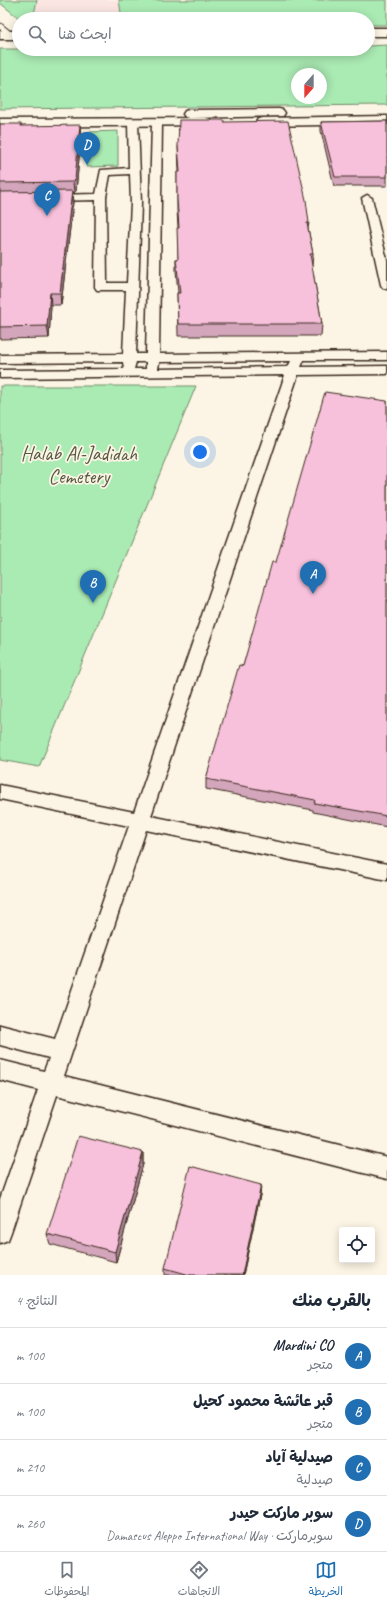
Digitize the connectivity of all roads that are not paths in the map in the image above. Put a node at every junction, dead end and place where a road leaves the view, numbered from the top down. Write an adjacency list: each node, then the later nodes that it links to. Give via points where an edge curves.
1 (0, 26): 4 (lane)
2 (375, 32): 3 (highway)
3 (387, 32)
4 (10, 35)
5 (387, 42): 6 (highway)
6 (375, 43)
7 (0, 45): 8 (highway)
8 (12, 45)
9 (387, 112): 10 (street)
10 (0, 115)
11 (387, 120): 14 (street)
12 (0, 123): 13 (street)
13 (133, 123): 14 (street); 15 (street)
14 (157, 123): 19 (street)
15 (135, 172): 16 (street, via 105,172); 20 (street)
16 (101, 197): 17 (street); 22 (street, via 101,287)
17 (39, 198)
18 (367, 198): 21 (street)
19 (155, 202): 20 (street); 25 (street)
20 (136, 203): 22 (street)
21 (387, 285)
22 (132, 286): 24 (street)
23 (387, 356): 27 (street)
24 (129, 358): 25 (street); 26 (street); 30 (street)
25 (152, 358): 27 (street); 31 (street)
26 (0, 359)
27 (296, 364): 28 (street); 31 (street); 33 (street)
28 (387, 370)
29 (0, 374): 30 (street)
30 (128, 374): 31 (street)
31 (152, 374)
32 (0, 792): 33 (street)
33 (140, 821): 34 (street); 36 (street)
34 (387, 872)
35 (0, 1035): 36 (street)
36 (62, 1051): 38 (street)
37 (0, 1070): 38 (street)
38 (51, 1083): 39 (street); 40 (street)
39 (387, 1168)
40 (0, 1232)

